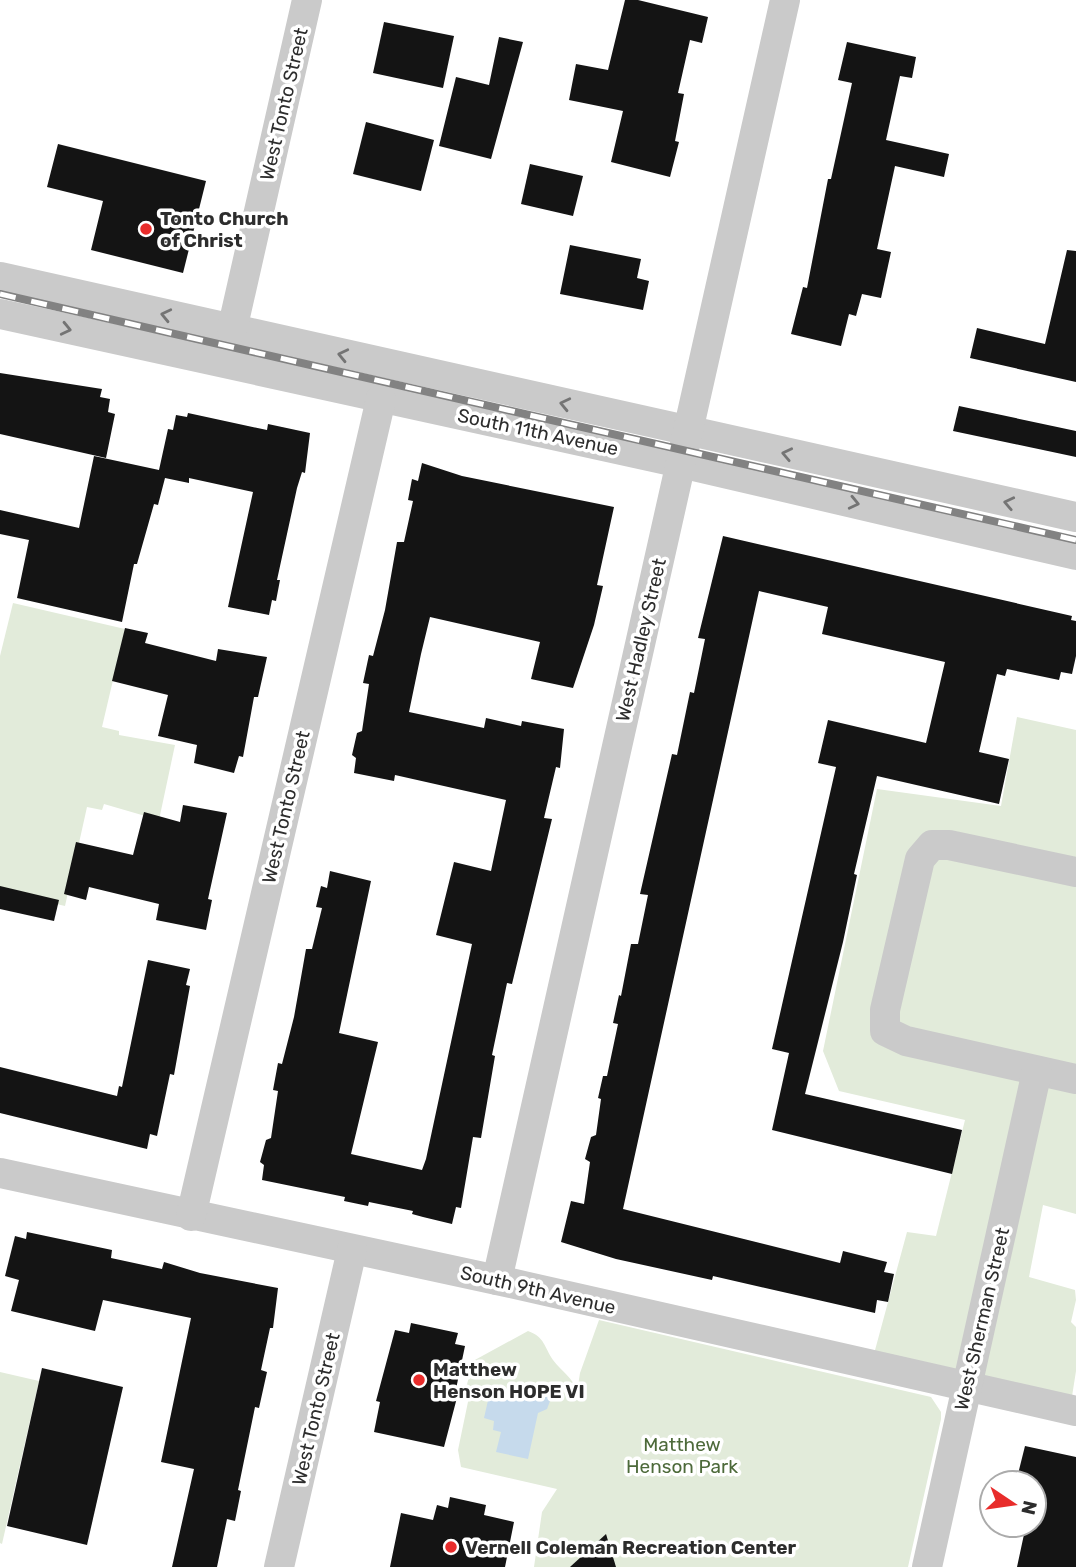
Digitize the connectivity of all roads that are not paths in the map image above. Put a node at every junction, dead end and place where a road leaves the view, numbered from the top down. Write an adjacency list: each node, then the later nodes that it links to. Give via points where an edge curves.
1 (307, 0): 5 (street, West Tonto Street)
2 (785, 0): 7 (street, West Hadley Street)
3 (0, 277): 5 (street, South 11th Avenue, one-way to 3)
4 (0, 314): 6 (street, South 11th Avenue, one-way to 6)
5 (232, 330): 7 (street, South 11th Avenue, one-way to 5)
6 (381, 399): 8 (street, South 11th Avenue); 15 (street, West Tonto Street)
7 (688, 432): 8 (street, West Hadley Street); 9 (street, South 11th Avenue, one-way to 7)
8 (681, 463): 10 (street, South 11th Avenue, one-way to 10); 17 (street, West Hadley Street)
9 (1076, 517)
10 (1076, 555)
11 (1076, 872): 12 (street, via 932,845 920,859 885,1010 886,1031 906,1041)
12 (1037, 1071): 13 (street); 18 (street, West Sherman Street)
13 (1076, 1079)
14 (0, 1174): 15 (street, South 9th Avenue)
15 (191, 1216): 16 (street, South 9th Avenue)
16 (352, 1250): 17 (street, South 9th Avenue); 20 (street, West Tonto Street)
17 (497, 1280): 18 (street, South 9th Avenue)
18 (968, 1387): 19 (street, South 9th Avenue); 21 (street, West Sherman Street)
19 (1076, 1411)
20 (279, 1567)
21 (927, 1567)

